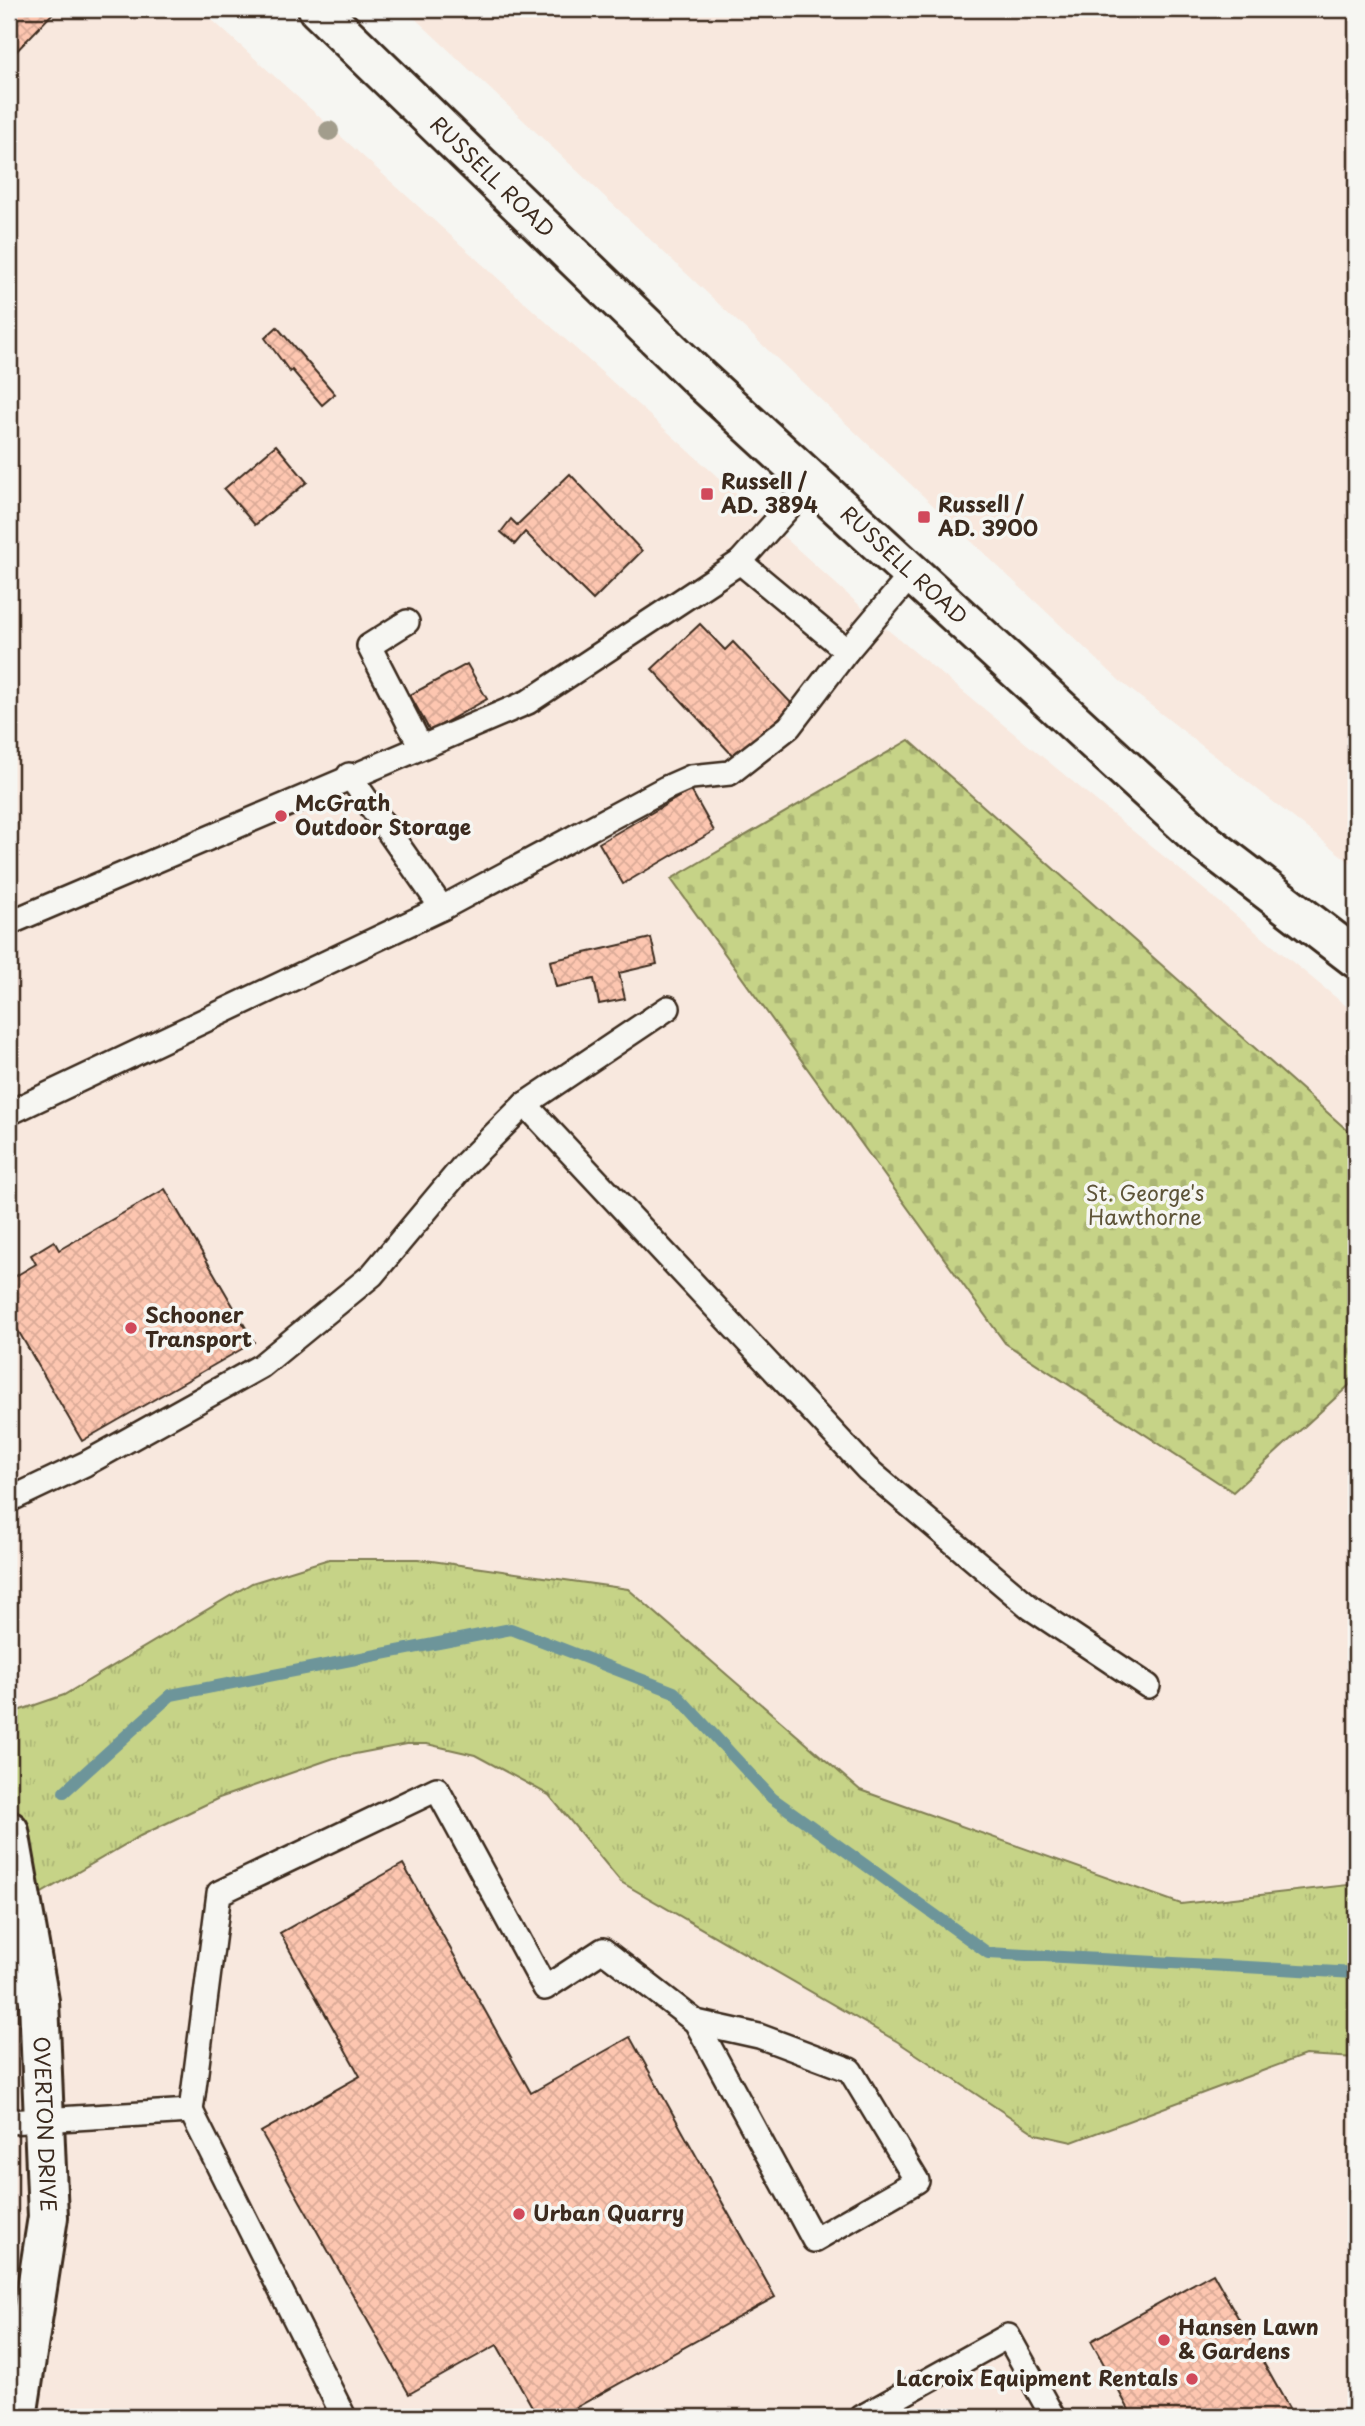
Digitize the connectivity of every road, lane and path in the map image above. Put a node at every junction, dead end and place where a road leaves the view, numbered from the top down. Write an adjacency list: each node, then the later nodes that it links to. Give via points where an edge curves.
1 (318, 9): 2 (main road, RUSSELL ROAD, via 701,380)
2 (812, 481): 3 (lane); 4 (main road, RUSSELL ROAD)
3 (740, 562): 6 (lane); 7 (lane, via 528,702)
4 (912, 574): 6 (lane); 11 (main road, RUSSELL ROAD, via 1207,845)
5 (407, 622): 7 (lane, via 369,646)
6 (847, 651): 9 (lane, via 789,727 730,773 691,777 666,788)
7 (420, 745): 8 (lane)
8 (349, 775): 9 (lane); 10 (lane)
9 (442, 908): 14 (lane)
10 (9, 922)
11 (1356, 958)
12 (668, 1008): 13 (lane)
13 (525, 1104): 15 (lane, via 464,1165 372,1275 261,1366 85,1464); 16 (lane, via 867,1469 1031,1608)
14 (9, 1113)
15 (9, 1500)
16 (1148, 1686)
17 (9, 1831): 20 (main road, OVERTON DRIVE, via 39,2001)
18 (696, 2022): 18 (lane, via 814,2240 917,2181 850,2070 759,2036); 19 (lane, via 603,1950 545,1988 437,1788 219,1893)
19 (191, 2111): 20 (lane); 22 (lane)
20 (26, 2122): 21 (main road, OVERTON DRIVE, via 48,2217)
21 (17, 2417)
22 (344, 2417)
23 (862, 2417): 24 (lane, via 1007,2336)
24 (1053, 2417)

